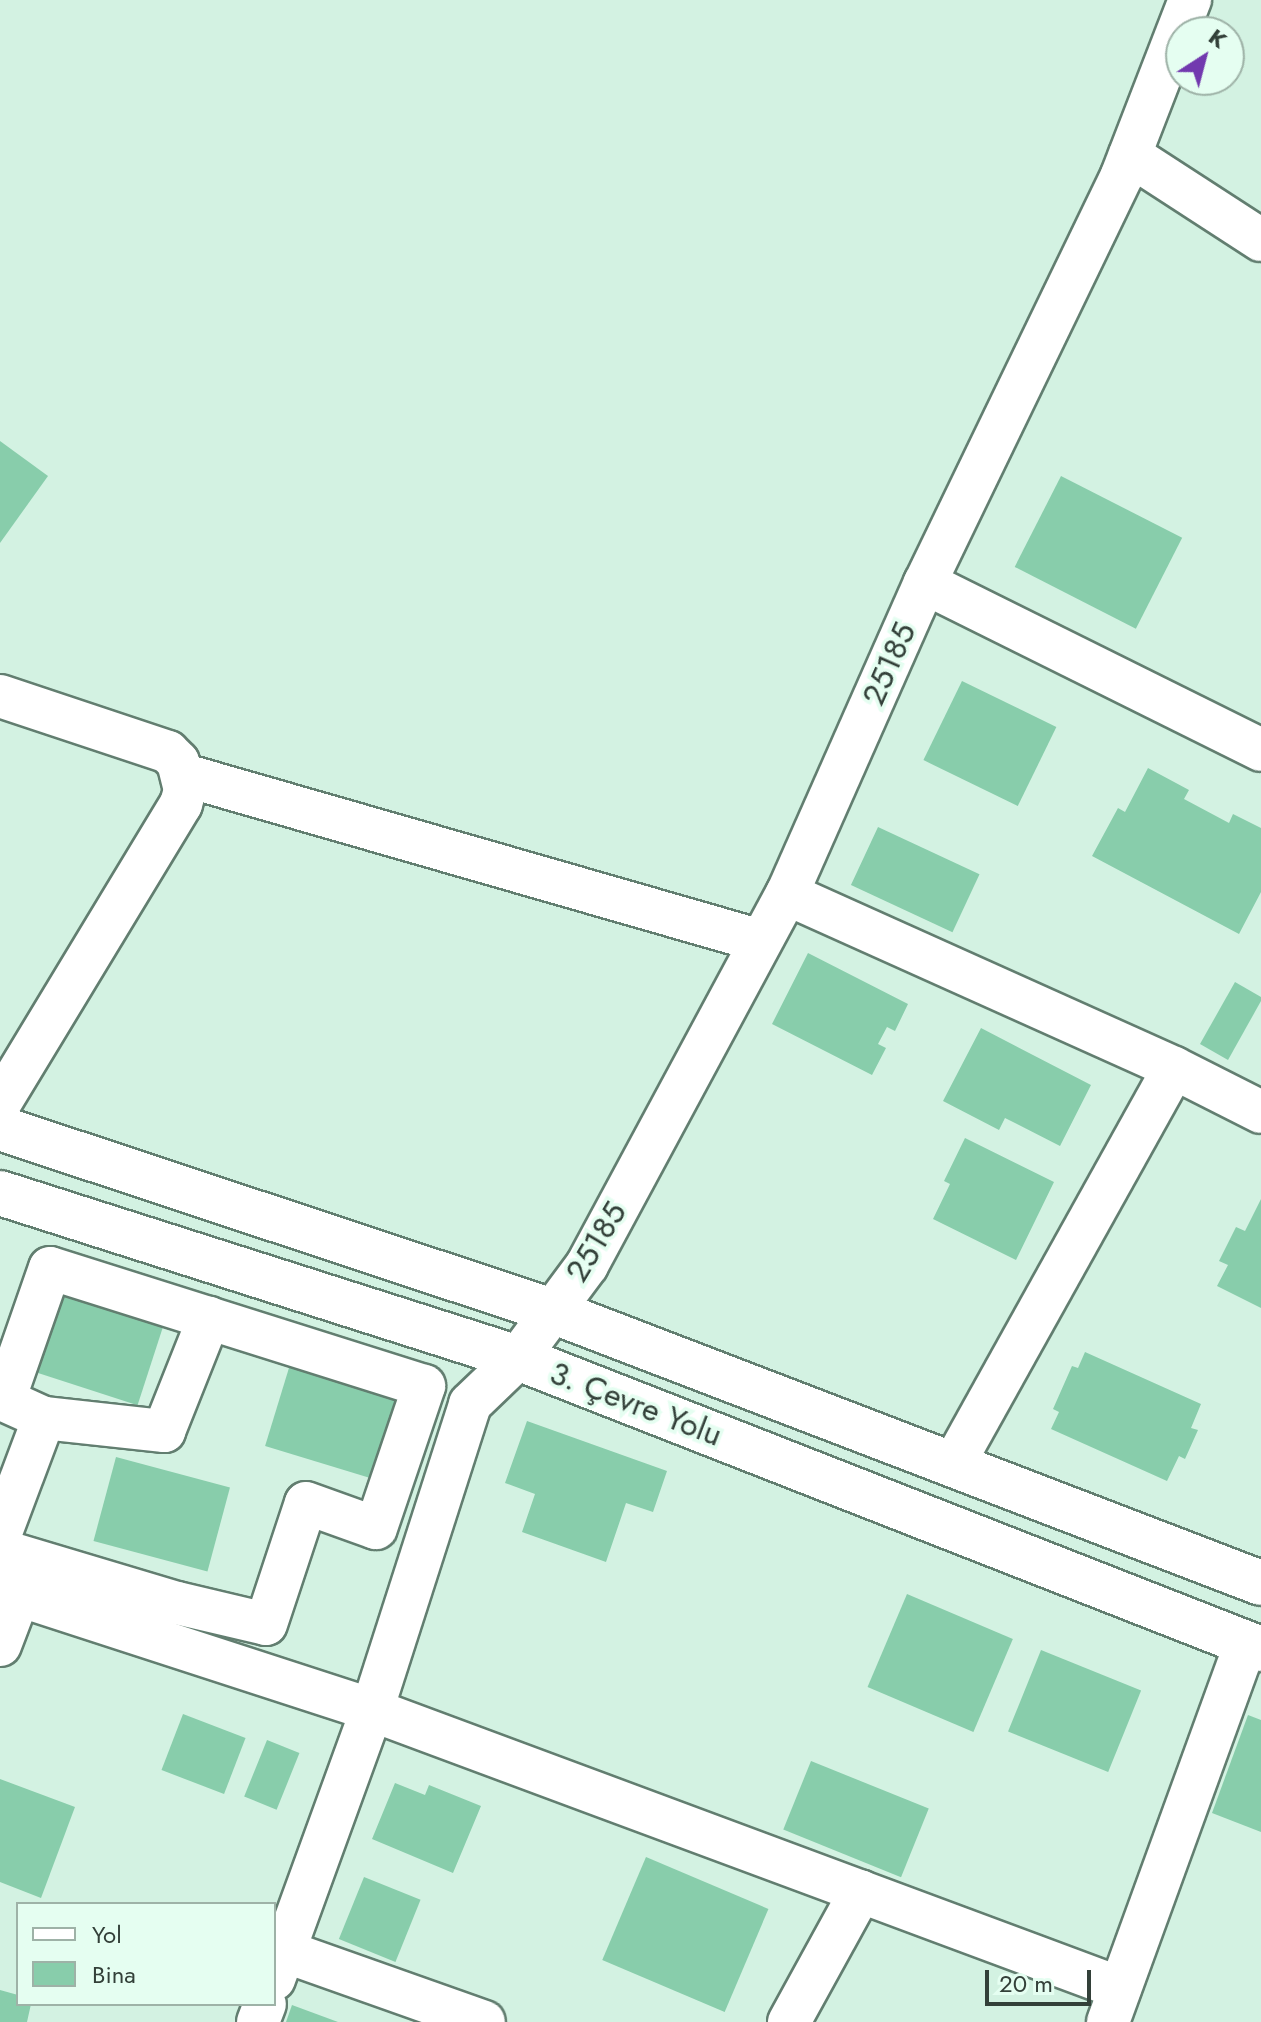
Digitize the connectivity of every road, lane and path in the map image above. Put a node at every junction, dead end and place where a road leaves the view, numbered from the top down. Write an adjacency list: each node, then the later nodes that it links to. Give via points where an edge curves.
1 (1190, 0): 2 (street, 25185)
2 (1130, 155): 3 (street); 4 (street, 25185)
3 (1261, 240)
4 (925, 583): 6 (street); 8 (street, 25185)
5 (0, 696): 7 (street, via 168,752)
6 (1261, 750)
7 (184, 775): 9 (street); 11 (street, via 181,804)
8 (787, 894): 9 (street, 25185); 10 (street)
9 (761, 941): 15 (street, 25185, via 587,1265)
10 (1174, 1068): 12 (street); 19 (street)
11 (0, 1103)
12 (1261, 1112)
13 (0, 1128): 15 (main road, 3. Çevre Yolu)
14 (0, 1193): 17 (main road, 3. Çevre Yolu)
15 (552, 1311): 17 (street, 25185); 19 (main road, 3. Çevre Yolu)
16 (209, 1318): 18 (street, via 164,1431); 18 (street, via 50,1268 4,1400); 24 (street, via 424,1386 376,1528 306,1503 266,1624)
17 (518, 1358): 27 (main road, 3. Çevre Yolu); 28 (street, 25185, via 470,1404)
18 (44, 1418): 20 (street)
19 (953, 1465): 22 (main road, 3. Çevre Yolu)
20 (0, 1535)
21 (0, 1550): 24 (street)
22 (1261, 1583)
23 (10, 1592): 25 (street); 26 (street)
24 (177, 1603): 25 (street)
25 (163, 1642): 28 (street)
26 (0, 1645)
27 (1253, 1646): 31 (street)
28 (372, 1710): 29 (street); 30 (street, 25185)
29 (861, 1891): 31 (street); 33 (street)
30 (279, 1965): 32 (street)
31 (1114, 2005)
32 (484, 2022)
33 (789, 2022)

